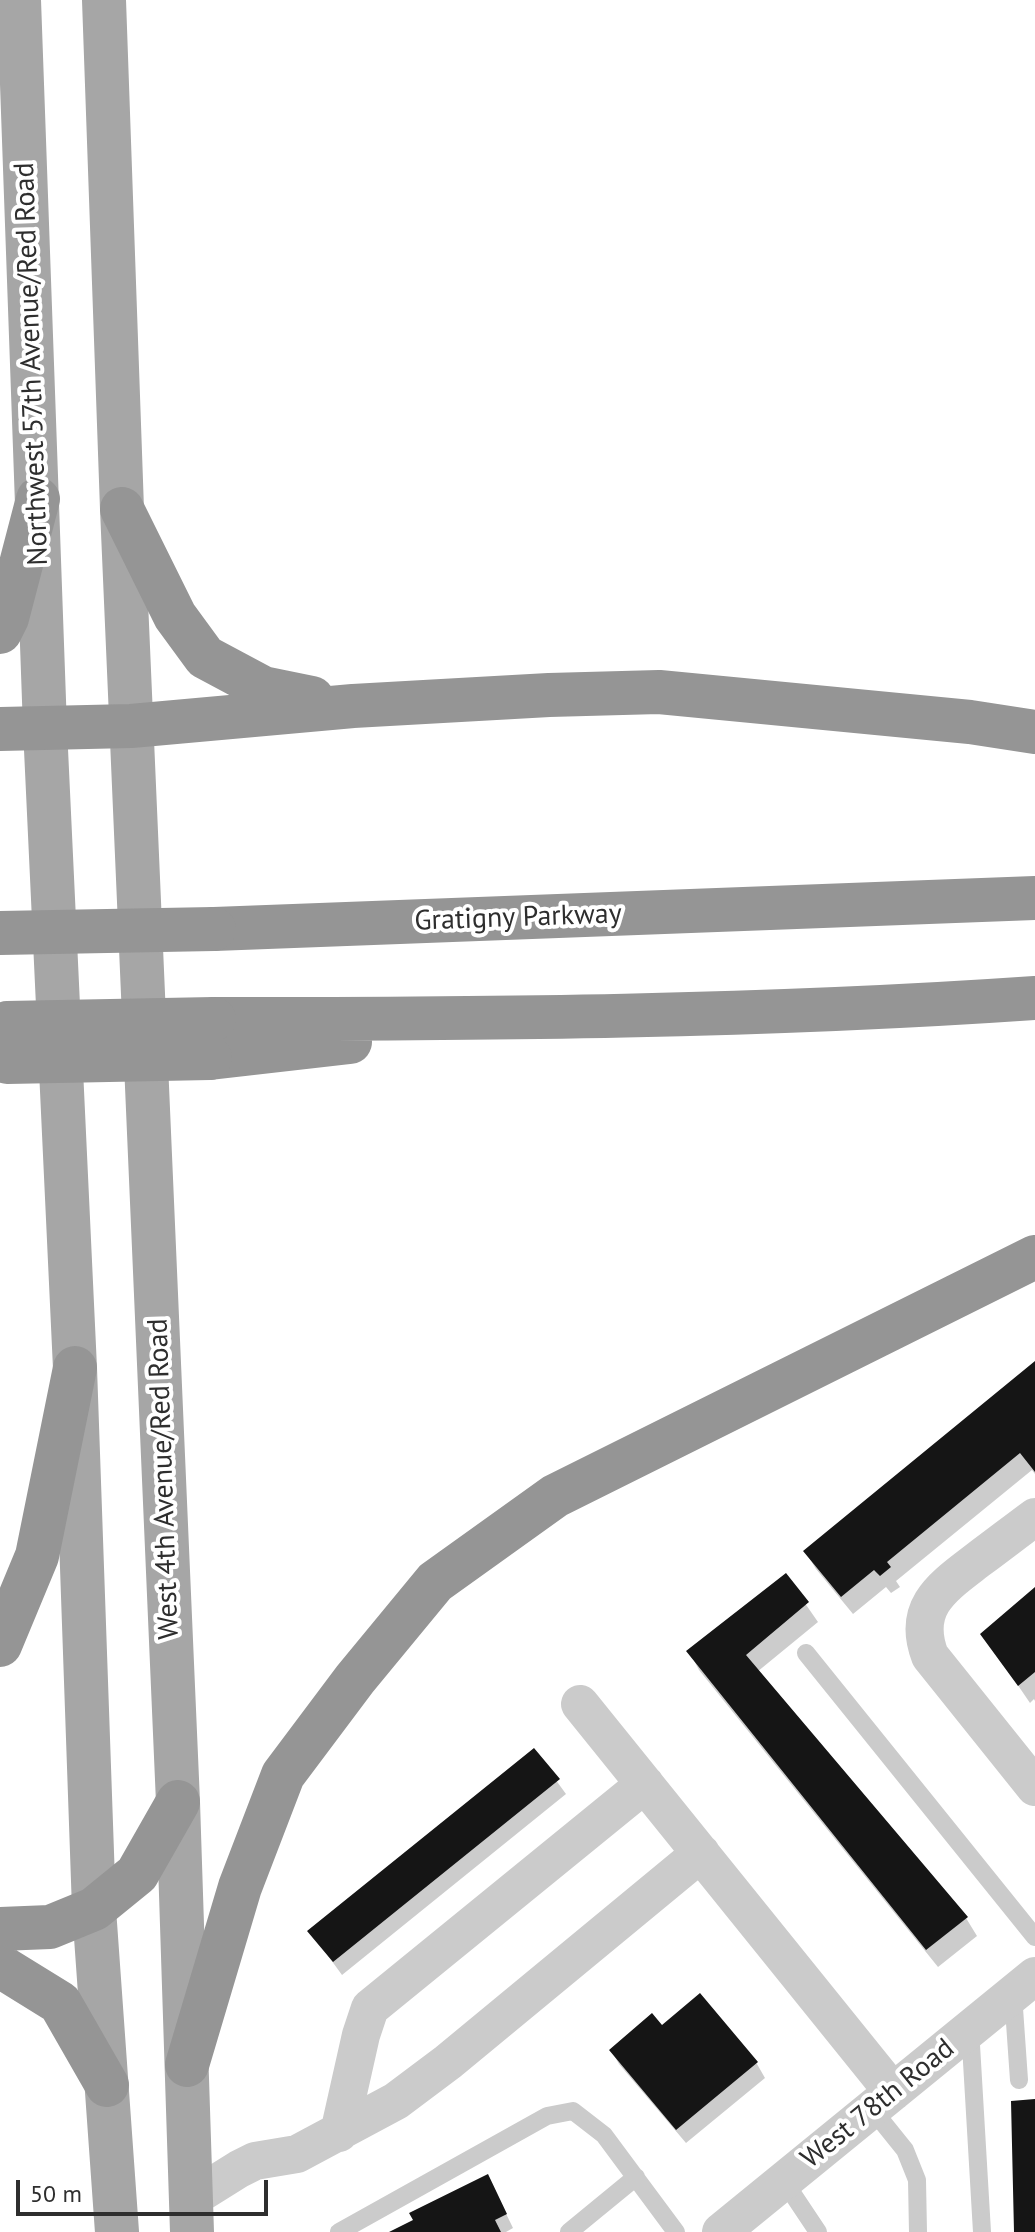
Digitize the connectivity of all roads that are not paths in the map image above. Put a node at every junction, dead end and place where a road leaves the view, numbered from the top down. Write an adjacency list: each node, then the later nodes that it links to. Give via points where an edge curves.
1 (19, 0): 3 (main road, Northwest 57th Avenue/Red Road)
2 (104, 0): 4 (main road)
3 (38, 499): 5 (highway); 8 (main road, Northwest 57th Avenue/Red Road)
4 (122, 509): 6 (highway, via 175,616 205,657 263,688); 7 (main road)
5 (0, 632)
6 (353, 706): 7 (highway); 10 (highway, via 659,692)
7 (131, 726): 8 (highway); 23 (main road, West 4th Avenue/Red Road)
8 (45, 728): 9 (highway); 16 (main road)
9 (0, 729)
10 (1035, 732)
11 (1035, 898): 12 (highway, Gratigny Parkway, bridge)
12 (0, 933)
13 (1035, 998): 14 (highway, bridge, via 212,1038)
14 (4, 1043)
15 (1035, 1257): 31 (highway, via 555,1496 435,1582 283,1775 240,1887)
16 (75, 1368): 18 (highway, via 37,1556); 25 (main road)
17 (1035, 1517): 22 (street, via 939,1590 923,1630 930,1656)
18 (0, 1645)
19 (806, 1653): 27 (lane)
20 (580, 1704): 21 (street)
21 (645, 1784): 24 (street); 35 (street, via 370,2008)
22 (1035, 1787)
23 (178, 1802): 25 (highway, via 137,1874); 31 (main road, West 4th Avenue/Red Road)
24 (701, 1853): 34 (street); 35 (street, via 448,2062 396,2101)
25 (94, 1909): 26 (highway, via 50,1927); 33 (main road)
26 (0, 1929)
27 (1035, 1937)
28 (0, 1966): 33 (highway, via 60,2003)
29 (1024, 1985): 30 (street, West 78th Road); 32 (lane)
30 (970, 2028): 34 (street, West 78th Road); 48 (lane)
31 (187, 2065): 39 (main road, West 4th Avenue/Red Road)
32 (1019, 2080)
33 (107, 2085): 38 (main road)
34 (883, 2101): 37 (street, West 78th Road); 47 (lane, via 917,2180)
35 (339, 2133): 39 (street, via 297,2154 255,2161)
36 (636, 2177): 42 (lane, via 604,2135 573,2111 547,2116); 43 (lane); 44 (lane)
37 (784, 2181): 45 (street, West 78th Road); 46 (lane)
38 (114, 2188): 40 (main road); 41 (main road)
39 (192, 2216)
40 (117, 2232)
41 (131, 2232)
42 (339, 2232)
43 (569, 2232)
44 (676, 2232)
45 (721, 2232)
46 (818, 2232)
47 (918, 2232)
48 (982, 2232)

